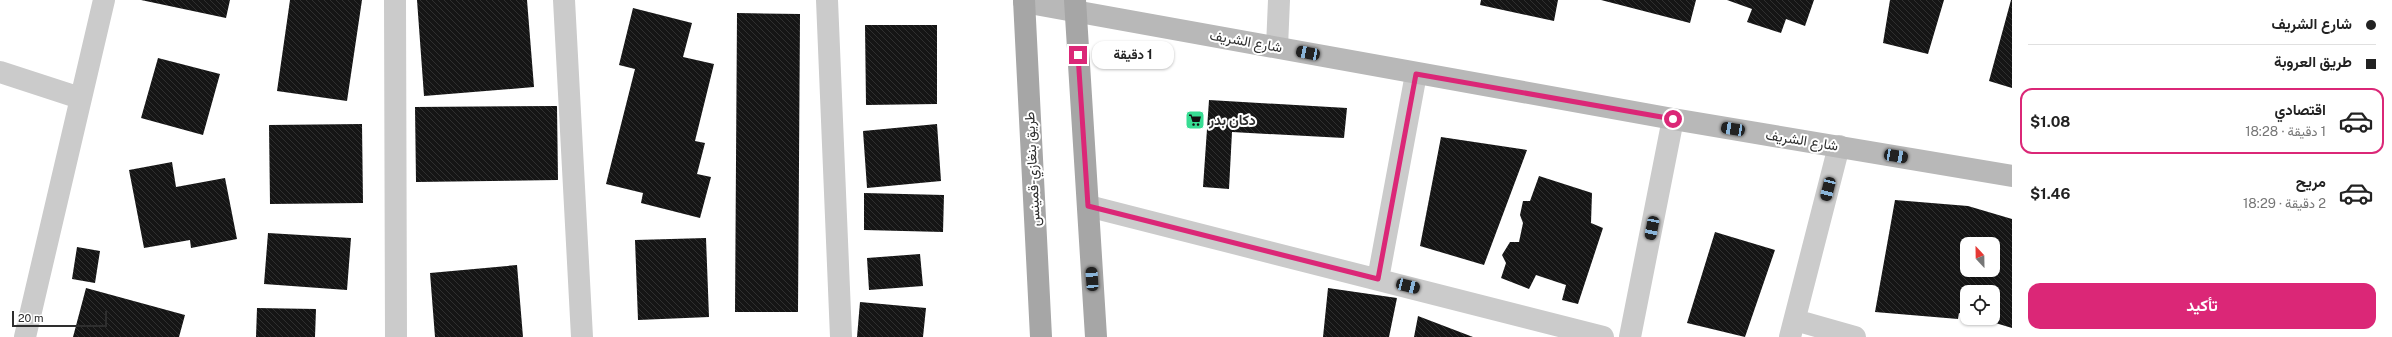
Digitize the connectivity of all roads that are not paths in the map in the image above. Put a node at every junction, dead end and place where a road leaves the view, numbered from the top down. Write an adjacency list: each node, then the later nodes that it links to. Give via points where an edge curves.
1 (104, 0): 11 (street)
2 (395, 0): 19 (street)
3 (564, 0): 20 (street)
4 (827, 0): 21 (street)
5 (1279, 0): 8 (street)
6 (1019, 1): 7 (main road, شارع الشريف); 22 (main road, طريق بنغازي-قمينس)
7 (1075, 5): 8 (main road, شارع الشريف); 15 (main road)
8 (1277, 47): 10 (main road, شارع الشريف)
9 (0, 72): 11 (street)
10 (1416, 74): 12 (main road, شارع الشريف); 16 (street)
11 (80, 98): 18 (street)
12 (1673, 119): 13 (main road, شارع الشريف); 25 (street)
13 (1839, 146): 14 (main road, شارع الشريف); 17 (street)
14 (2012, 176)
15 (1088, 206): 16 (street); 23 (main road)
16 (1378, 279): 24 (street)
17 (1792, 328): 26 (street)
18 (25, 337)
19 (396, 337)
20 (582, 337)
21 (841, 337)
22 (1040, 337)
23 (1096, 337)
24 (1603, 337)
25 (1630, 337)
26 (1855, 337)

